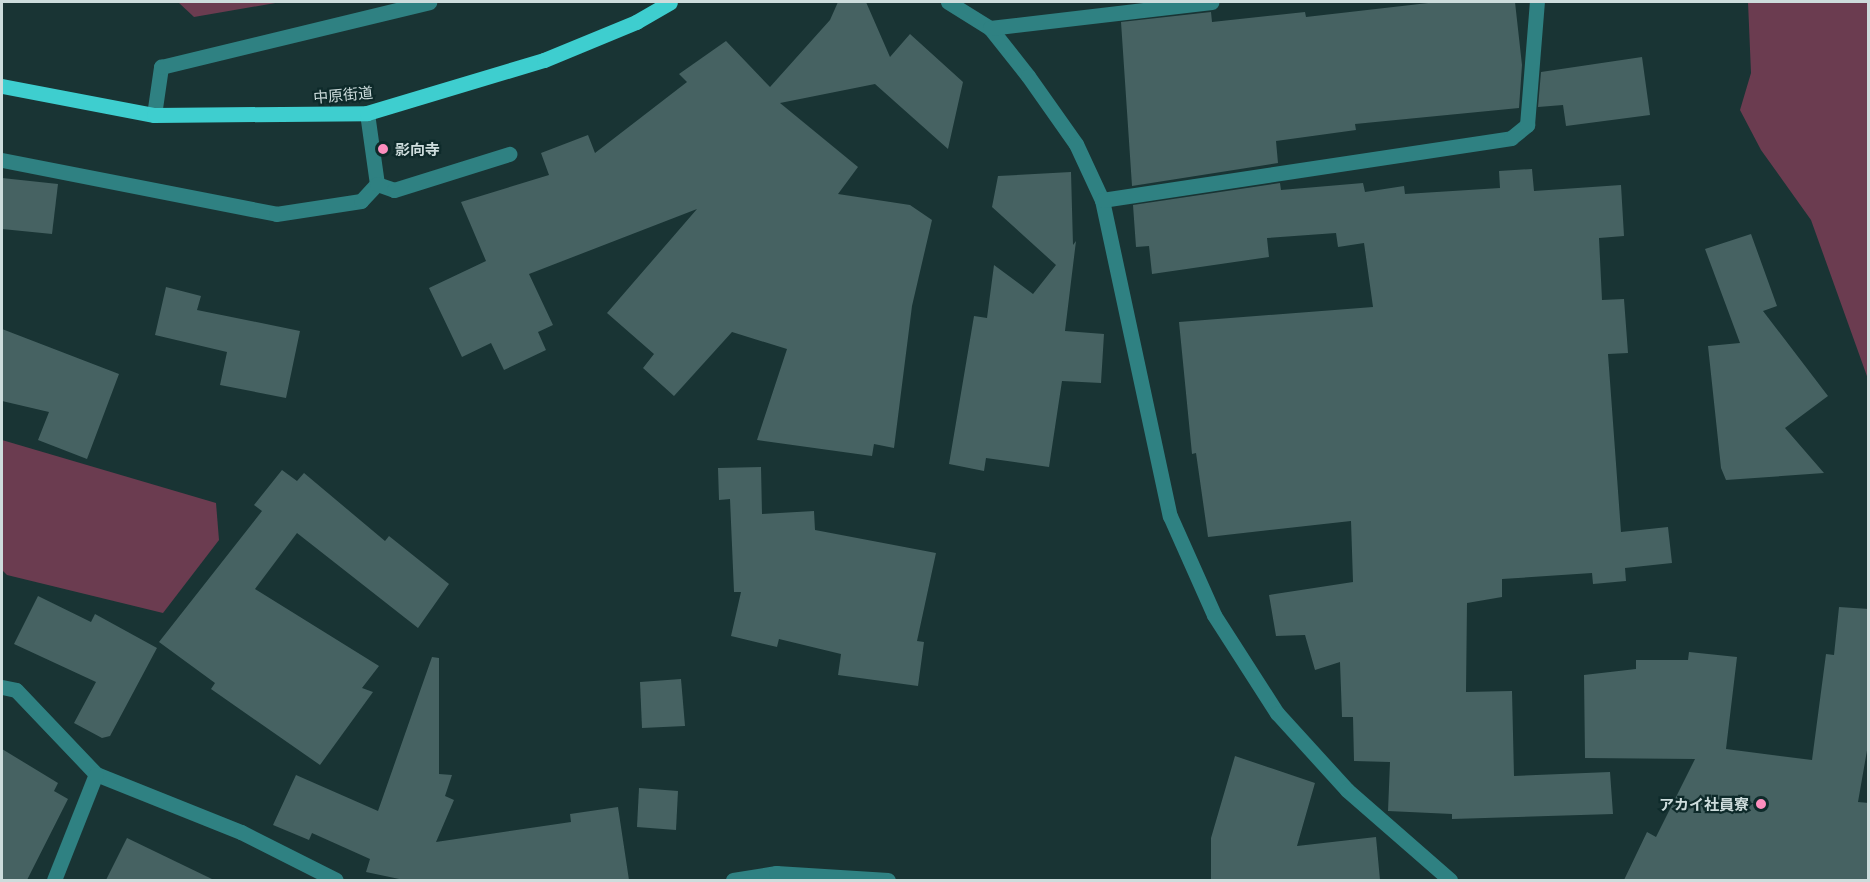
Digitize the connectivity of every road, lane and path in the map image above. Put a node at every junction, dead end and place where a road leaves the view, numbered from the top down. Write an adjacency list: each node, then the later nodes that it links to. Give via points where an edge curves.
1 (429, 2): 9 (street, via 161,67)
2 (670, 2): 8 (main road, 中原街道, via 636,22 544,60)
3 (948, 2): 6 (street)
4 (1211, 2): 6 (street)
5 (1537, 2): 13 (street, via 1527,125 1510,138)
6 (990, 28): 13 (street, via 1077,144)
7 (2, 86): 9 (main road, 中原街道)
8 (367, 113): 9 (main road, 中原街道); 12 (street)
9 (154, 115)
10 (509, 153): 12 (street, via 394,190)
11 (2, 160): 12 (street, via 276,214 361,201)
12 (377, 184)
13 (1102, 200): 20 (street, via 1170,516 1214,615 1277,713 1347,790)
14 (2, 687): 15 (street, via 16,690)
15 (96, 774): 16 (street); 17 (street, via 241,832)
16 (54, 880)
17 (336, 880)
18 (734, 880): 19 (street, via 776,873)
19 (888, 880)
20 (1450, 880)

